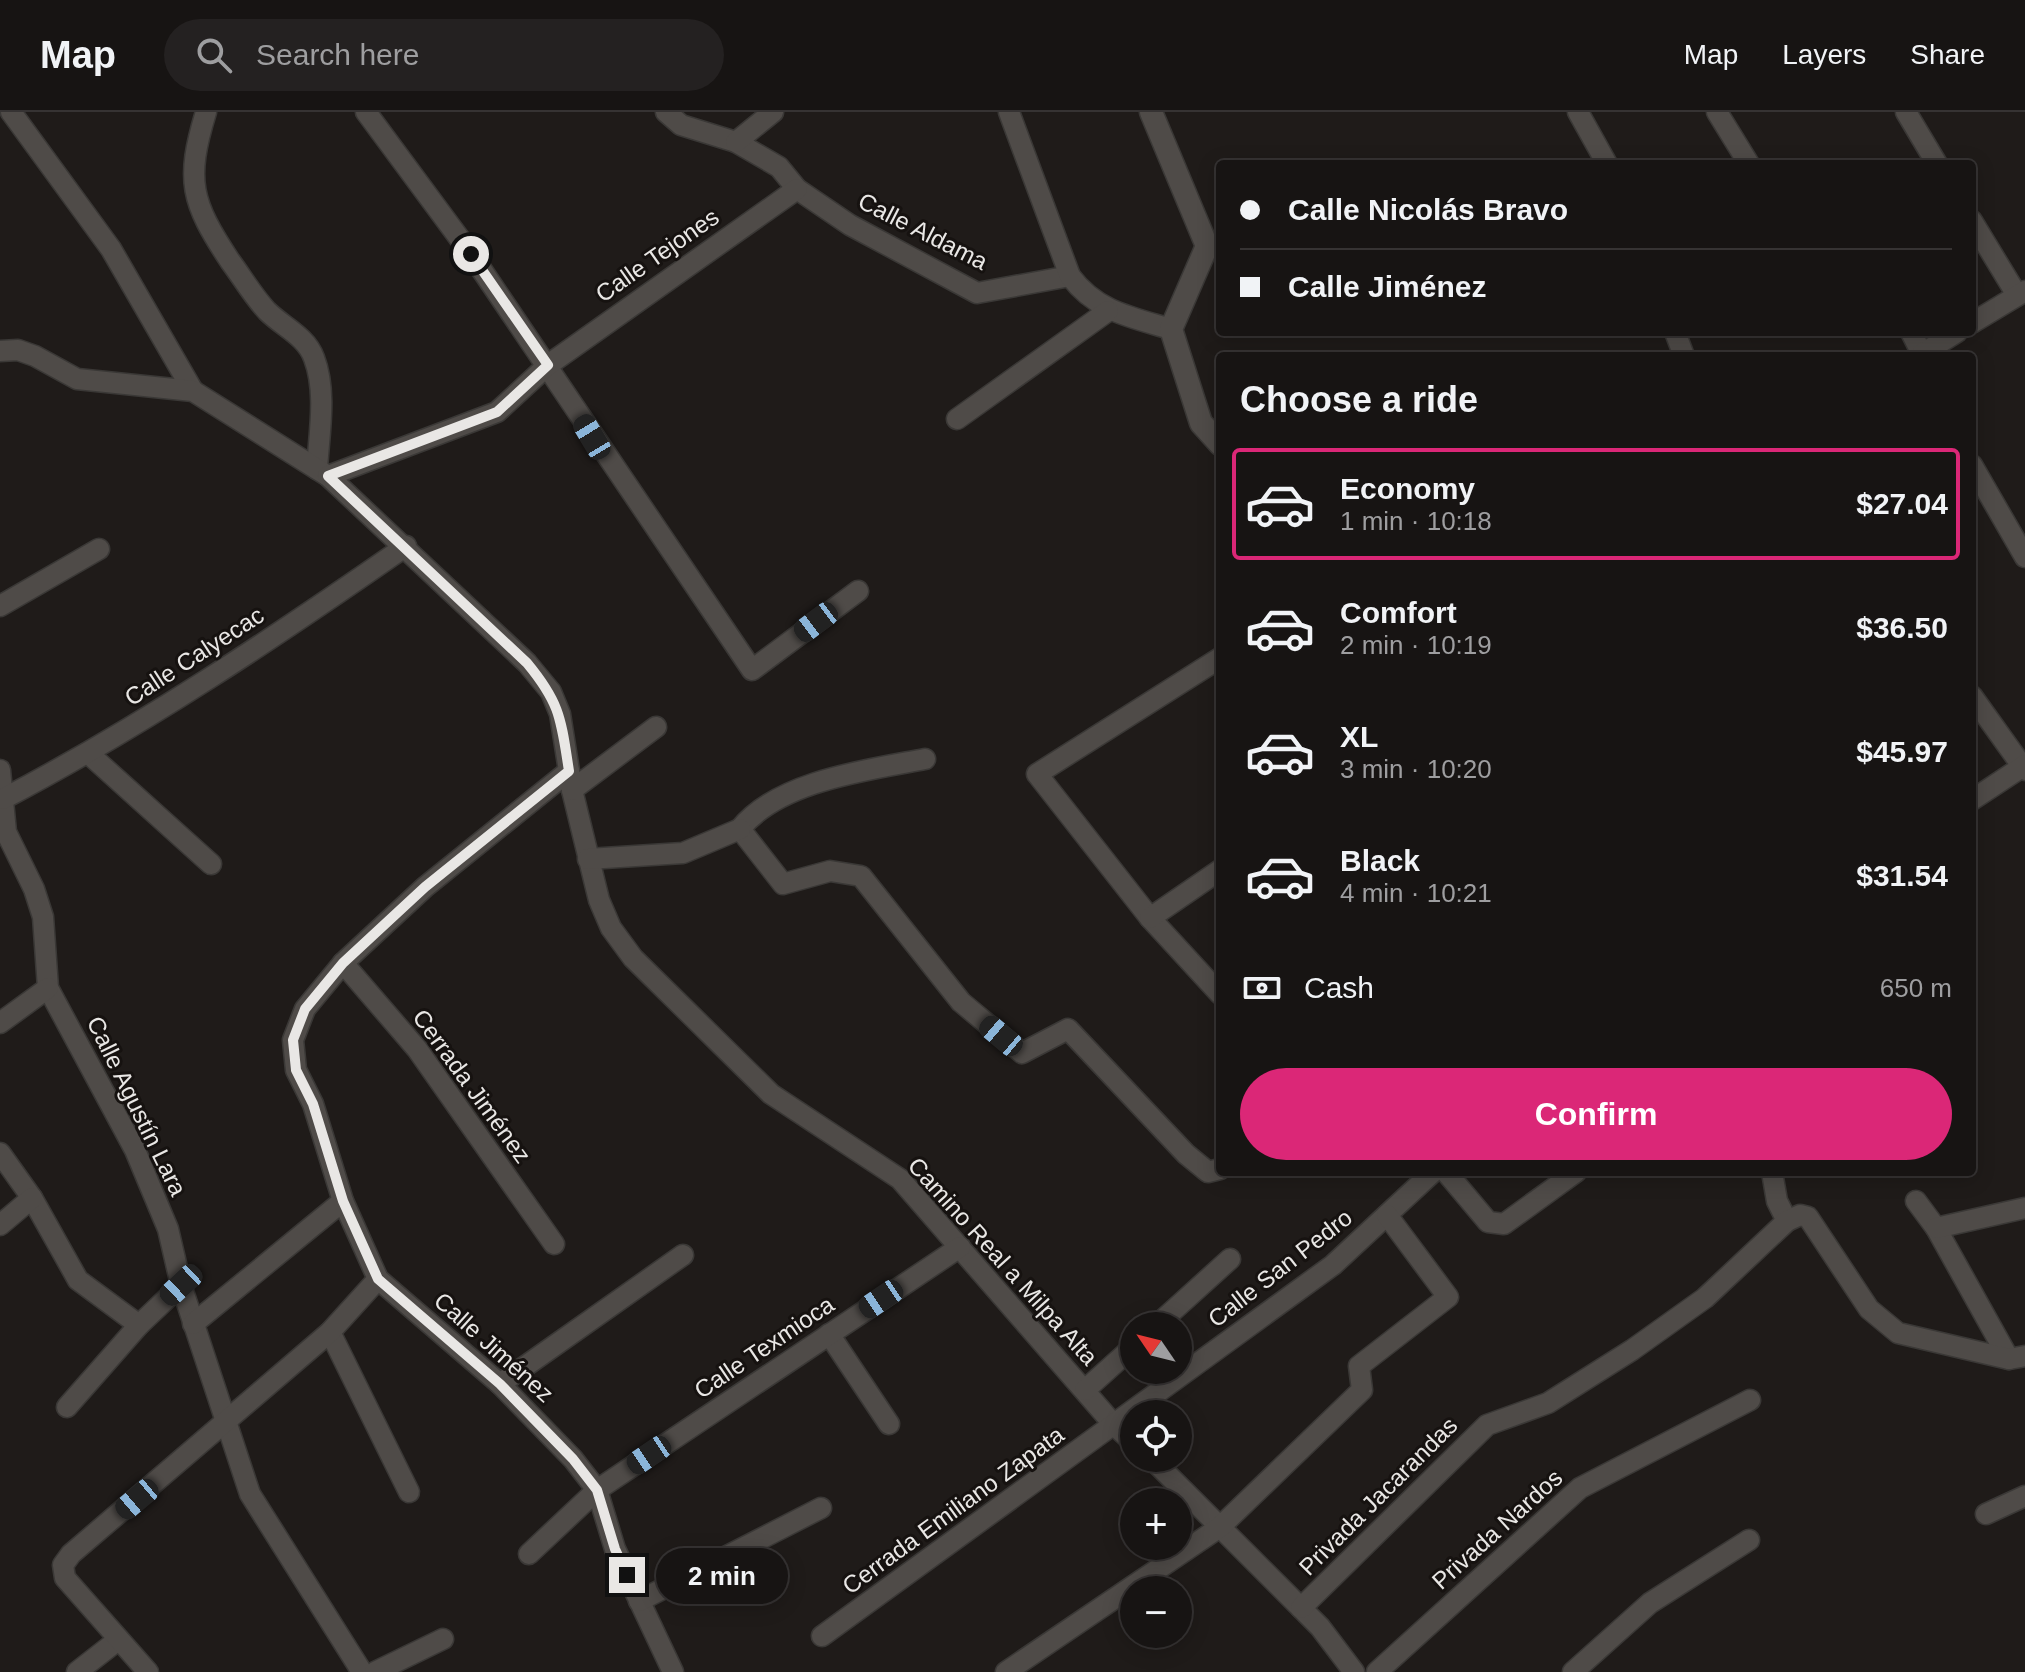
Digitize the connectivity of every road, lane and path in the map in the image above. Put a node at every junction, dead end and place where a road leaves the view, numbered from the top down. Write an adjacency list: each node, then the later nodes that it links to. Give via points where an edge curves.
1 (11, 112): 27 (street, via 111,249)
2 (206, 112): 30 (street, via 194,152 194,188 203,220 267,311 300,337 314,357 321,394)
3 (366, 112): 26 (street)
4 (666, 112): 11 (street, Calle Aldama, via 681,125)
5 (773, 112): 11 (street)
6 (1009, 112): 18 (street)
7 (1151, 112): 17 (street)
8 (1578, 112): 12 (street)
9 (1717, 112): 13 (street)
10 (1906, 112): 14 (street)
11 (736, 142): 15 (street, Calle Aldama, via 779,167)
12 (1605, 160)
13 (1747, 160)
14 (1935, 160)
15 (797, 189): 18 (street, Calle Aldama, via 850,225 977,293); 26 (street, Calle Tejones)
16 (1976, 227): 19 (street)
17 (1214, 242): 22 (street)
18 (1070, 276): 20 (street, via 1084,295)
19 (2021, 293): 21 (street)
20 (1108, 311): 22 (street); 28 (street)
21 (1976, 321)
22 (1171, 329): 29 (street, via 1201,423)
23 (1951, 336): 25 (street)
24 (0, 351): 27 (street, via 35,356 77,379)
25 (1927, 352)
26 (548, 365): 30 (street, Calle Tejones, via 497,412); 35 (street, via 752,670)
27 (193, 391): 30 (street, Camino Real a Milpa Alta)
28 (957, 419)
29 (1216, 440)
30 (323, 472): 32 (street, Camino Real a Milpa Alta)
31 (1976, 472): 34 (street)
32 (406, 546): 40 (street, Calle Calyecac); 44 (street, Camino Real a Milpa Alta, via 551,692 560,714)
33 (99, 549): 36 (street)
34 (2025, 557)
35 (858, 591)
36 (0, 606)
37 (1216, 661): 51 (street, via 1037,774)
38 (1976, 701): 42 (street)
39 (656, 727): 44 (street)
40 (89, 754): 46 (street, Calle Calyecac); 49 (street)
41 (925, 759): 47 (street, via 830,778 754,812)
42 (2024, 767): 45 (street)
43 (0, 770): 46 (street, Calle Agustín Lara)
44 (570, 780): 48 (street, Camino Real a Milpa Alta); 52 (street, via 425,887)
45 (1976, 797)
46 (3, 799): 53 (street, Calle Agustín Lara, via 6,832 43,917)
47 (740, 829): 48 (street, via 683,853); 57 (street, via 783,884 830,871 861,876 961,1002 1022,1053 1068,1029 1186,1154 1208,1172)
48 (588, 859): 71 (street, Camino Real a Milpa Alta, via 611,928 633,958 771,1094 900,1179)
49 (211, 864)
50 (1216, 873): 51 (street)
51 (1150, 918): 54 (street)
52 (343, 963): 63 (street, via 305,1009 293,1040 296,1070 313,1104); 70 (street, Cerrada Jiménez, via 417,1049)
53 (48, 988): 55 (street); 75 (street, Calle Agustín Lara, via 135,1150 168,1229)
54 (1216, 990)
55 (0, 1023)
56 (0, 1153): 62 (street)
57 (1216, 1170)
58 (1429, 1176): 66 (street, Calle San Pedro)
59 (1449, 1176): 60 (street, via 1488,1222 1504,1224)
60 (1570, 1176)
61 (1773, 1176): 67 (street)
62 (32, 1198): 68 (street); 78 (street, via 78,1280)
63 (343, 1201): 74 (street); 77 (street)
64 (1916, 1201): 69 (street)
65 (2025, 1208): 69 (street)
66 (1387, 1215): 89 (street, Calle San Pedro, via 1333,1265); 97 (street, via 1448,1297 1359,1366 1362,1390)
67 (1787, 1221): 81 (street, via 1808,1217 1869,1309 1898,1333); 101 (street, Privada Jacarandas, via 1705,1298 1632,1350 1548,1403 1487,1425)
68 (0, 1225)
69 (1936, 1228): 81 (street)
70 (554, 1244)
71 (960, 1247): 80 (street, Calle Texmioca); 84 (street, Camino Real a Milpa Alta)
72 (683, 1255): 83 (street)
73 (1230, 1259): 76 (street)
74 (378, 1279): 79 (street); 83 (street, Calle Jiménez)
75 (181, 1285): 77 (street, Calle Agustín Lara); 78 (street)
76 (1171, 1312)
77 (193, 1324): 88 (street, Calle Agustín Lara)
78 (139, 1325): 86 (street)
79 (330, 1332): 88 (street); 93 (street)
80 (829, 1334): 87 (street); 92 (street, Calle Texmioca)
81 (2017, 1357)
82 (1120, 1359): 84 (street)
83 (500, 1384): 92 (street, Calle Jiménez)
84 (1085, 1390): 89 (street, Camino Real a Milpa Alta)
85 (1750, 1400): 113 (street, Privada Nardos, via 1580,1488)
86 (67, 1407)
87 (889, 1424)
88 (226, 1425): 104 (street, via 63,1565 65,1578); 110 (street, Calle Agustín Lara, via 250,1494)
89 (1115, 1426): 90 (street, Camino Real a Milpa Alta); 102 (street, Cerrada Emiliano Zapata)
90 (1120, 1430)
91 (1165, 1472): 97 (street)
92 (597, 1490): 99 (street, Calle Texmioca); 100 (street, Calle Jiménez, via 615,1549)
93 (409, 1492)
94 (2025, 1496): 96 (street)
95 (821, 1508): 100 (street)
96 (1986, 1514)
97 (1220, 1527): 101 (street); 112 (street)
98 (1749, 1540): 105 (street, via 1650,1603)
99 (529, 1554)
100 (639, 1601): 106 (street, Calle Jiménez)
101 (1301, 1608): 107 (street)
102 (822, 1636)
103 (443, 1639): 111 (street)
104 (118, 1640): 108 (street); 109 (street)
105 (1597, 1664): 114 (street)
106 (671, 1671)
107 (1352, 1671)
108 (77, 1672)
109 (148, 1672)
110 (362, 1672)
111 (375, 1672)
112 (1006, 1672)
113 (1377, 1672)
114 (1573, 1672)

